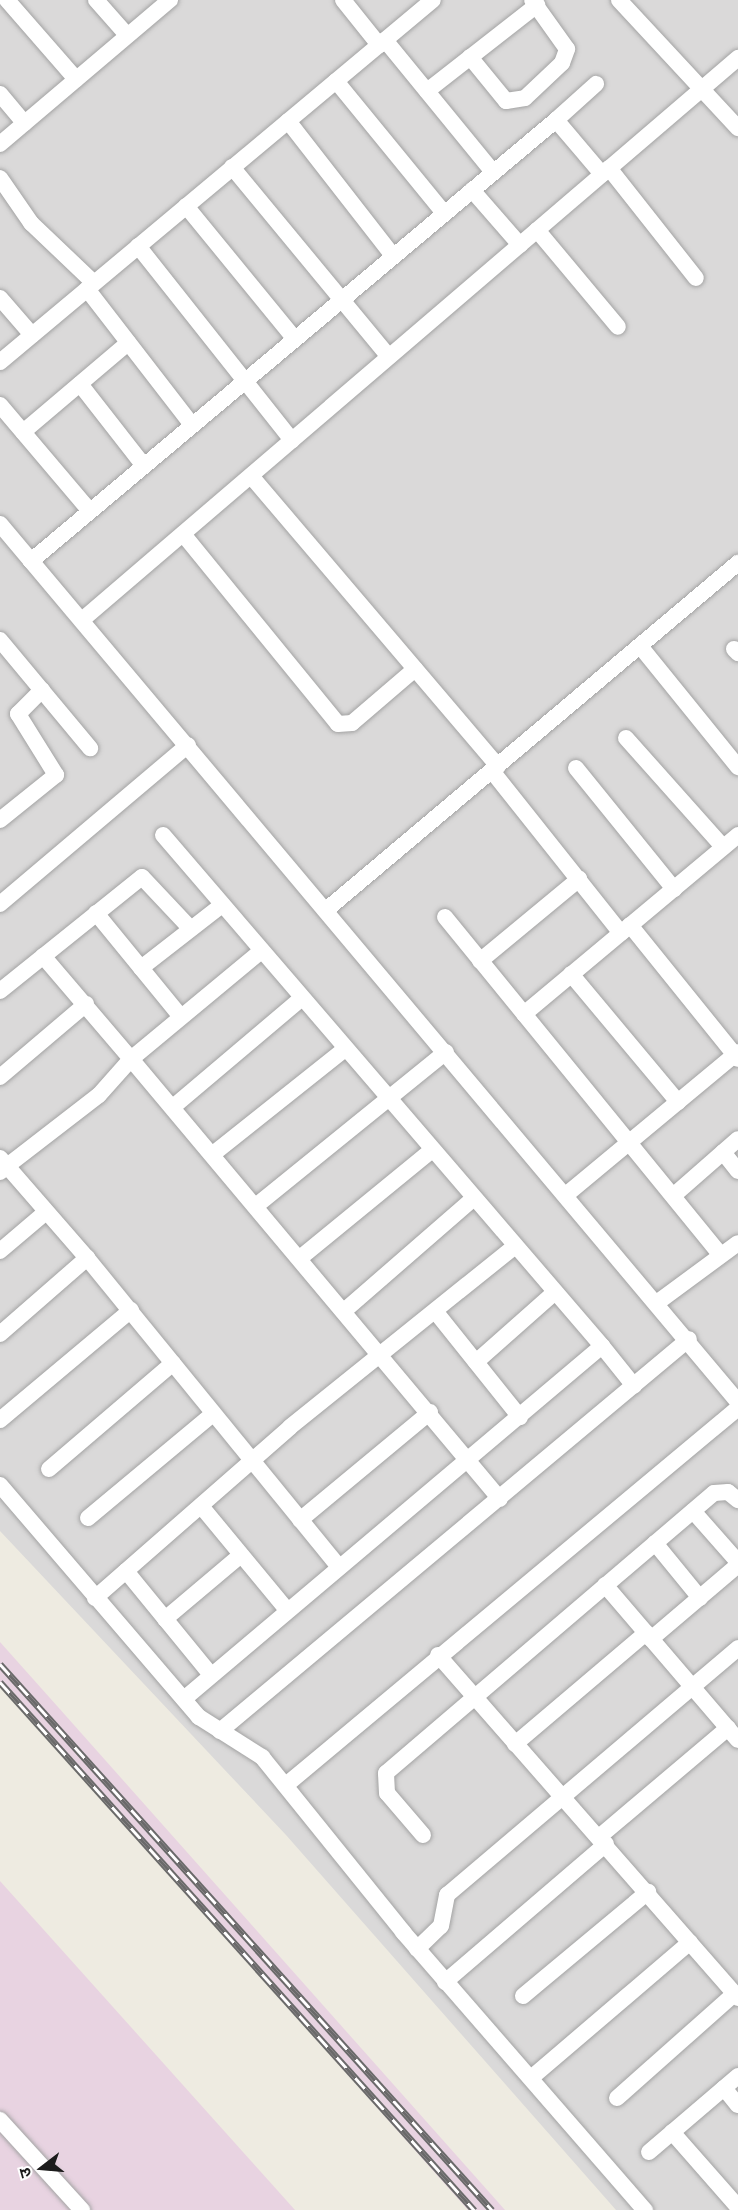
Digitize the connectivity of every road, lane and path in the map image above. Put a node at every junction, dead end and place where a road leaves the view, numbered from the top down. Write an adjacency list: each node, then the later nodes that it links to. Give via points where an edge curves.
1 (7, 0): 12 (street)
2 (96, 0): 8 (street)
3 (170, 0): 8 (street)
4 (343, 0): 9 (street)
5 (433, 0): 9 (street)
6 (619, 0): 15 (street)
7 (535, 2): 10 (street); 10 (street, via 563,39 567,57 525,98 506,101)
8 (127, 35): 12 (street)
9 (382, 43): 13 (street); 16 (street)
10 (470, 57): 16 (street)
11 (738, 58): 15 (street)
12 (76, 79): 20 (street)
13 (336, 81): 19 (street); 29 (street)
14 (596, 84): 18 (street)
15 (702, 88): 21 (street); 24 (street)
16 (427, 91): 25 (street)
17 (0, 94): 20 (street)
18 (556, 120): 24 (street); 25 (street)
19 (288, 121): 23 (street); 33 (street)
20 (24, 123): 22 (street)
21 (738, 128)
22 (0, 144)
23 (232, 167): 28 (street); 37 (street)
24 (605, 171): 30 (street); 34 (street)
25 (494, 172): 27 (street)
26 (0, 178): 35 (street, via 30,223)
27 (472, 190): 29 (street); 31 (street)
28 (186, 206): 32 (street); 40 (street)
29 (444, 213): 33 (street)
30 (537, 230): 31 (street); 38 (street)
31 (520, 245): 42 (street)
32 (138, 246): 35 (street); 44 (street)
33 (393, 256): 37 (street)
34 (696, 278)
35 (90, 286): 39 (street); 41 (street)
36 (0, 298): 39 (street)
37 (341, 300): 40 (street); 42 (street)
38 (618, 327)
39 (32, 335): 43 (street)
40 (295, 339): 44 (street)
41 (129, 343): 45 (street); 47 (street)
42 (389, 357): 49 (street)
43 (0, 362)
44 (244, 381): 47 (street); 49 (street)
45 (80, 384): 48 (street); 50 (street)
46 (0, 405): 48 (street)
47 (192, 425): 50 (street)
48 (23, 432): 52 (street)
49 (292, 440): 51 (street)
50 (144, 466): 52 (street)
51 (250, 476): 54 (street); 60 (street)
52 (90, 511): 55 (street)
53 (0, 524): 55 (street)
54 (183, 534): 57 (street); 60 (street, via 339,724 352,723)
55 (31, 561): 57 (street)
56 (738, 563): 59 (street)
57 (82, 620): 63 (street)
58 (1, 643): 61 (street)
59 (640, 646): 65 (street); 66 (street)
60 (415, 669): 66 (street)
61 (42, 690): 64 (street); 68 (street, via 18,714 56,775)
62 (626, 738): 71 (street)
63 (188, 746): 74 (street); 76 (street)
64 (90, 748)
65 (738, 767)
66 (495, 768): 72 (street); 76 (street)
67 (576, 768): 73 (street)
68 (0, 820)
69 (163, 835): 75 (street)
70 (738, 835): 71 (street)
71 (723, 847): 73 (street)
72 (579, 879): 80 (street); 83 (street)
73 (674, 889): 80 (street)
74 (1, 901)
75 (222, 905): 79 (street); 81 (street)
76 (327, 910): 92 (street)
77 (96, 913): 79 (street, via 146,878); 82 (street); 84 (street)
78 (445, 918): 83 (street)
79 (191, 929): 84 (street)
80 (626, 929): 85 (street); 93 (street)
81 (261, 951): 87 (street); 90 (street)
82 (43, 956): 86 (street); 88 (street)
83 (480, 961): 89 (street)
84 (141, 968): 90 (street)
85 (571, 974): 89 (street); 97 (street)
86 (0, 991)
87 (301, 999): 91 (street); 98 (street)
88 (86, 1004): 94 (street); 95 (street)
89 (524, 1014): 100 (street)
90 (181, 1017): 94 (street)
91 (345, 1049): 96 (street); 103 (street)
92 (446, 1052): 96 (street); 106 (street)
93 (737, 1056): 97 (street)
94 (132, 1059): 98 (street); 104 (street, via 99,1095)
95 (0, 1077)
96 (388, 1099): 101 (street); 109 (street)
97 (678, 1102): 100 (street)
98 (173, 1107): 103 (street)
99 (738, 1139): 102 (street)
100 (629, 1143): 106 (street); 107 (street)
101 (432, 1150): 108 (street); 116 (street)
102 (723, 1152): 105 (street); 107 (street)
103 (213, 1154): 109 (street)
104 (2, 1165): 110 (street)
105 (738, 1171)
106 (567, 1194): 118 (street)
107 (672, 1196): 114 (street)
108 (473, 1199): 112 (street); 120 (street)
109 (257, 1205): 116 (street)
110 (46, 1212): 113 (street); 115 (street)
111 (738, 1243): 114 (street)
112 (514, 1246): 117 (street); 121 (street)
113 (0, 1251)
114 (721, 1255): 118 (street)
115 (87, 1258): 119 (street); 122 (street)
116 (300, 1258): 120 (street)
117 (554, 1293): 124 (street); 126 (street)
118 (658, 1302): 123 (street)
119 (131, 1311): 127 (street); 134 (street)
120 (344, 1311): 125 (street)
121 (435, 1311): 125 (street); 126 (street)
122 (0, 1334)
123 (689, 1339): 128 (street); 129 (street)
124 (602, 1346): 128 (street); 133 (street)
125 (381, 1355): 131 (street); 136 (street)
126 (476, 1362): 133 (street)
127 (173, 1363): 132 (street); 137 (street)
128 (634, 1386): 139 (street)
129 (738, 1402)
130 (738, 1408): 157 (street)
131 (430, 1412): 135 (street); 144 (street)
132 (213, 1414): 136 (street); 143 (street)
133 (520, 1417): 135 (street)
134 (0, 1420)
135 (468, 1458): 139 (street); 148 (street)
136 (252, 1462): 141 (street); 144 (street)
137 (49, 1469)
138 (0, 1485): 151 (street)
139 (500, 1499): 162 (street)
140 (738, 1500): 142 (street, via 722,1491)
141 (201, 1506): 146 (street); 149 (street)
142 (693, 1511): 145 (street); 147 (street)
143 (88, 1518)
144 (300, 1520): 148 (street)
145 (655, 1543): 150 (street); 152 (street)
146 (241, 1555): 153 (street); 154 (street)
147 (738, 1564): 152 (street)
148 (339, 1567): 153 (street)
149 (126, 1571): 151 (street); 154 (street)
150 (605, 1585): 155 (street); 160 (street)
151 (95, 1598): 161 (street)
152 (700, 1598): 155 (street)
153 (287, 1610): 158 (street)
154 (165, 1619): 158 (street)
155 (648, 1636): 159 (street); 164 (street)
156 (738, 1648): 159 (street)
157 (438, 1655): 160 (street); 165 (street)
158 (211, 1675): 161 (street)
159 (692, 1687): 163 (street); 166 (street)
160 (473, 1697): 164 (street); 167 (street, via 383,1781)
161 (184, 1699): 162 (street)
162 (220, 1731): 165 (street, via 257,1752)
163 (735, 1734): 168 (street)
164 (515, 1744): 166 (street)
165 (286, 1785): 171 (street)
166 (563, 1798): 168 (street); 171 (street, via 447,1896 441,1926)
167 (423, 1835)
168 (602, 1840): 169 (street); 172 (street)
169 (648, 1892): 170 (street); 173 (street)
170 (690, 1942): 174 (street); 176 (street)
171 (417, 1949): 172 (street)
172 (446, 1982): 176 (street)
173 (523, 1996)
174 (736, 1996): 178 (street)
175 (738, 2076): 177 (street)
176 (531, 2078): 185 (street)
177 (723, 2088): 179 (street); 181 (street)
178 (617, 2098)
179 (738, 2105)
180 (0, 2120): 184 (street)
181 (672, 2132): 182 (street); 183 (street)
182 (649, 2152)
183 (738, 2207)
184 (82, 2210)
185 (645, 2210)

